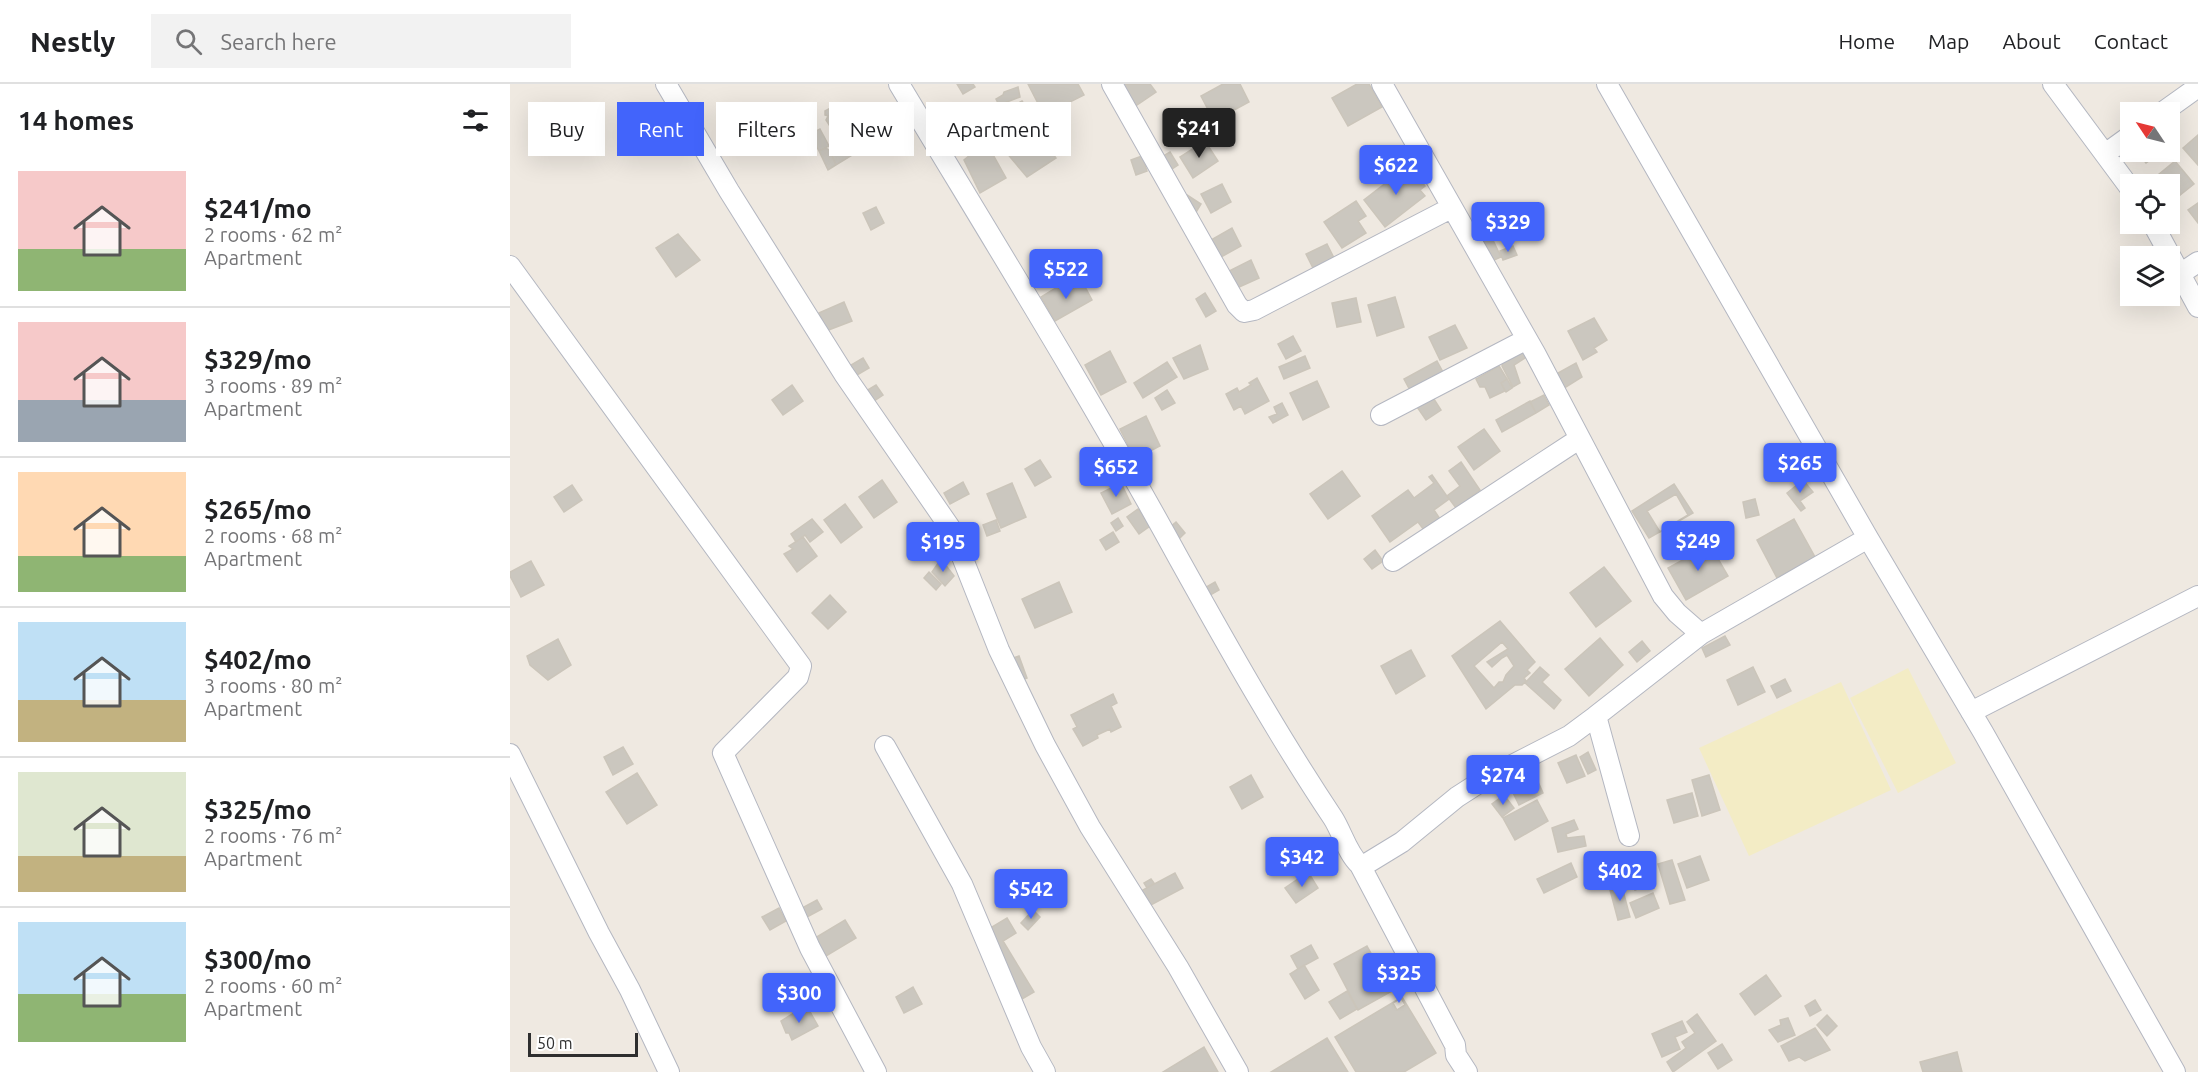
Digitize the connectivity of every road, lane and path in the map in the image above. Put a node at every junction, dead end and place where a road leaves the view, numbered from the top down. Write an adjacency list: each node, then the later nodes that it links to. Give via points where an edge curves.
1 (666, 84): 33 (street, via 844,374 951,529 999,650 1045,746)
2 (899, 84): 29 (street, via 1054,340 1241,671)
3 (1112, 84): 12 (street, via 1244,312)
4 (1382, 84): 12 (street)
5 (1607, 84): 20 (street)
6 (2053, 84): 10 (street)
7 (2198, 87): 8 (street)
8 (2177, 102)
9 (2120, 144): 10 (street)
10 (2106, 154): 11 (street)
11 (2120, 174)
12 (1451, 208): 17 (street)
13 (2198, 262): 15 (street)
14 (510, 266): 31 (street, via 801,666 798,677 723,753 810,948)
15 (2180, 274): 16 (street)
16 (2198, 307)
17 (1527, 339): 18 (street); 19 (street)
18 (1381, 415)
19 (1580, 439): 21 (street); 23 (street, via 1663,596)
20 (1868, 538): 23 (street); 24 (street)
21 (1393, 561)
22 (2198, 597): 24 (street)
23 (1701, 634): 25 (street)
24 (1971, 712): 35 (street)
25 (1596, 716): 28 (street); 29 (street, via 1569,736 1485,779 1402,842)
26 (885, 746): 32 (street, via 962,884)
27 (510, 754): 30 (street)
28 (1629, 836)
29 (1360, 865): 34 (street)
30 (669, 1072)
31 (876, 1072)
32 (1045, 1072)
33 (1238, 1072)
34 (1467, 1072)
35 (2175, 1072)

